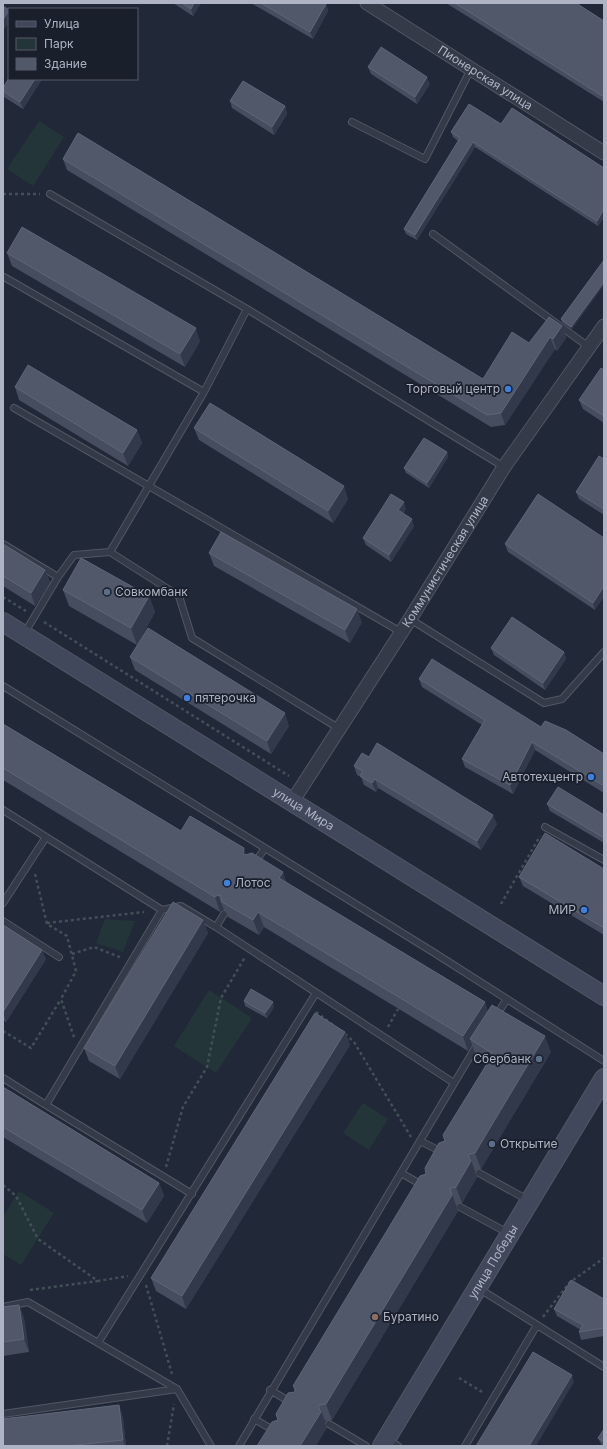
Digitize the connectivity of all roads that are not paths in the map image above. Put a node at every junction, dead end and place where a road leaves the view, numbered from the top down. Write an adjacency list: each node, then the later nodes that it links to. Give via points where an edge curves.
1 (367, 3): 2 (street, Пионерская улица)
2 (471, 69): 3 (lane, via 425,159); 4 (street, Пионерская улица)
3 (352, 122)
4 (604, 153)
5 (50, 194): 8 (lane)
6 (433, 234): 10 (lane)
7 (4, 277): 11 (lane)
8 (247, 309): 11 (lane); 13 (lane)
9 (604, 326): 10 (street, Коммунистическая улица)
10 (589, 347): 13 (street, Коммунистическая улица)
11 (204, 392): 14 (lane)
12 (14, 408): 14 (lane)
13 (504, 467): 18 (street, Коммунистическая улица)
14 (149, 485): 16 (lane); 20 (lane)
15 (3, 544): 17 (lane)
16 (110, 552): 17 (lane, via 74,555); 24 (lane, via 180,596 192,638)
17 (58, 577): 21 (lane)
18 (410, 619): 20 (street, Коммунистическая улица); 22 (lane, via 544,703 562,699)
19 (3, 622): 21 (main road, улица Мира)
20 (401, 632): 24 (street, Коммунистическая улица)
21 (24, 634): 25 (main road, улица Мира)
22 (604, 652)
23 (3, 686): 29 (lane)
24 (340, 729): 25 (street, Коммунистическая улица)
25 (292, 802): 39 (main road, улица Мира)
26 (3, 810): 28 (lane)
27 (545, 827): 30 (lane)
28 (46, 837): 32 (lane); 33 (lane)
29 (265, 848): 31 (lane); 40 (lane)
30 (604, 860)
31 (253, 866)
32 (3, 903)
33 (162, 910): 36 (lane, via 181,906); 47 (lane)
34 (224, 914): 36 (lane)
35 (3, 921): 37 (lane)
36 (216, 927): 38 (lane)
37 (59, 957)
38 (316, 993): 46 (lane); 53 (lane)
39 (604, 996)
40 (507, 999): 41 (lane); 43 (lane)
41 (490, 1025)
42 (483, 1036): 46 (lane)
43 (604, 1061)
44 (3, 1078): 47 (lane)
45 (604, 1078): 54 (main road, улица Победы)
46 (454, 1083): 48 (lane)
47 (46, 1105): 53 (lane)
48 (420, 1141): 49 (lane); 50 (lane)
49 (447, 1155)
50 (401, 1173): 52 (lane); 63 (lane)
51 (479, 1173): 54 (lane)
52 (428, 1188)
53 (192, 1194): 60 (lane)
54 (529, 1201): 56 (main road, улица Победы)
55 (460, 1207): 56 (lane)
56 (509, 1234): 57 (main road, улица Победы)
57 (477, 1287): 59 (lane); 69 (main road, улица Победы)
58 (3, 1307): 60 (lane, via 28,1302)
59 (537, 1325): 61 (lane); 73 (lane)
60 (98, 1343): 62 (lane)
61 (604, 1367)
62 (177, 1390): 65 (lane); 70 (lane)
63 (270, 1390): 64 (lane); 66 (lane)
64 (297, 1406)
65 (3, 1414)
66 (254, 1419): 68 (lane); 71 (lane)
67 (329, 1424): 72 (lane)
68 (280, 1434)
69 (389, 1444)
70 (211, 1446)
71 (239, 1446)
72 (366, 1446)
73 (465, 1446)

